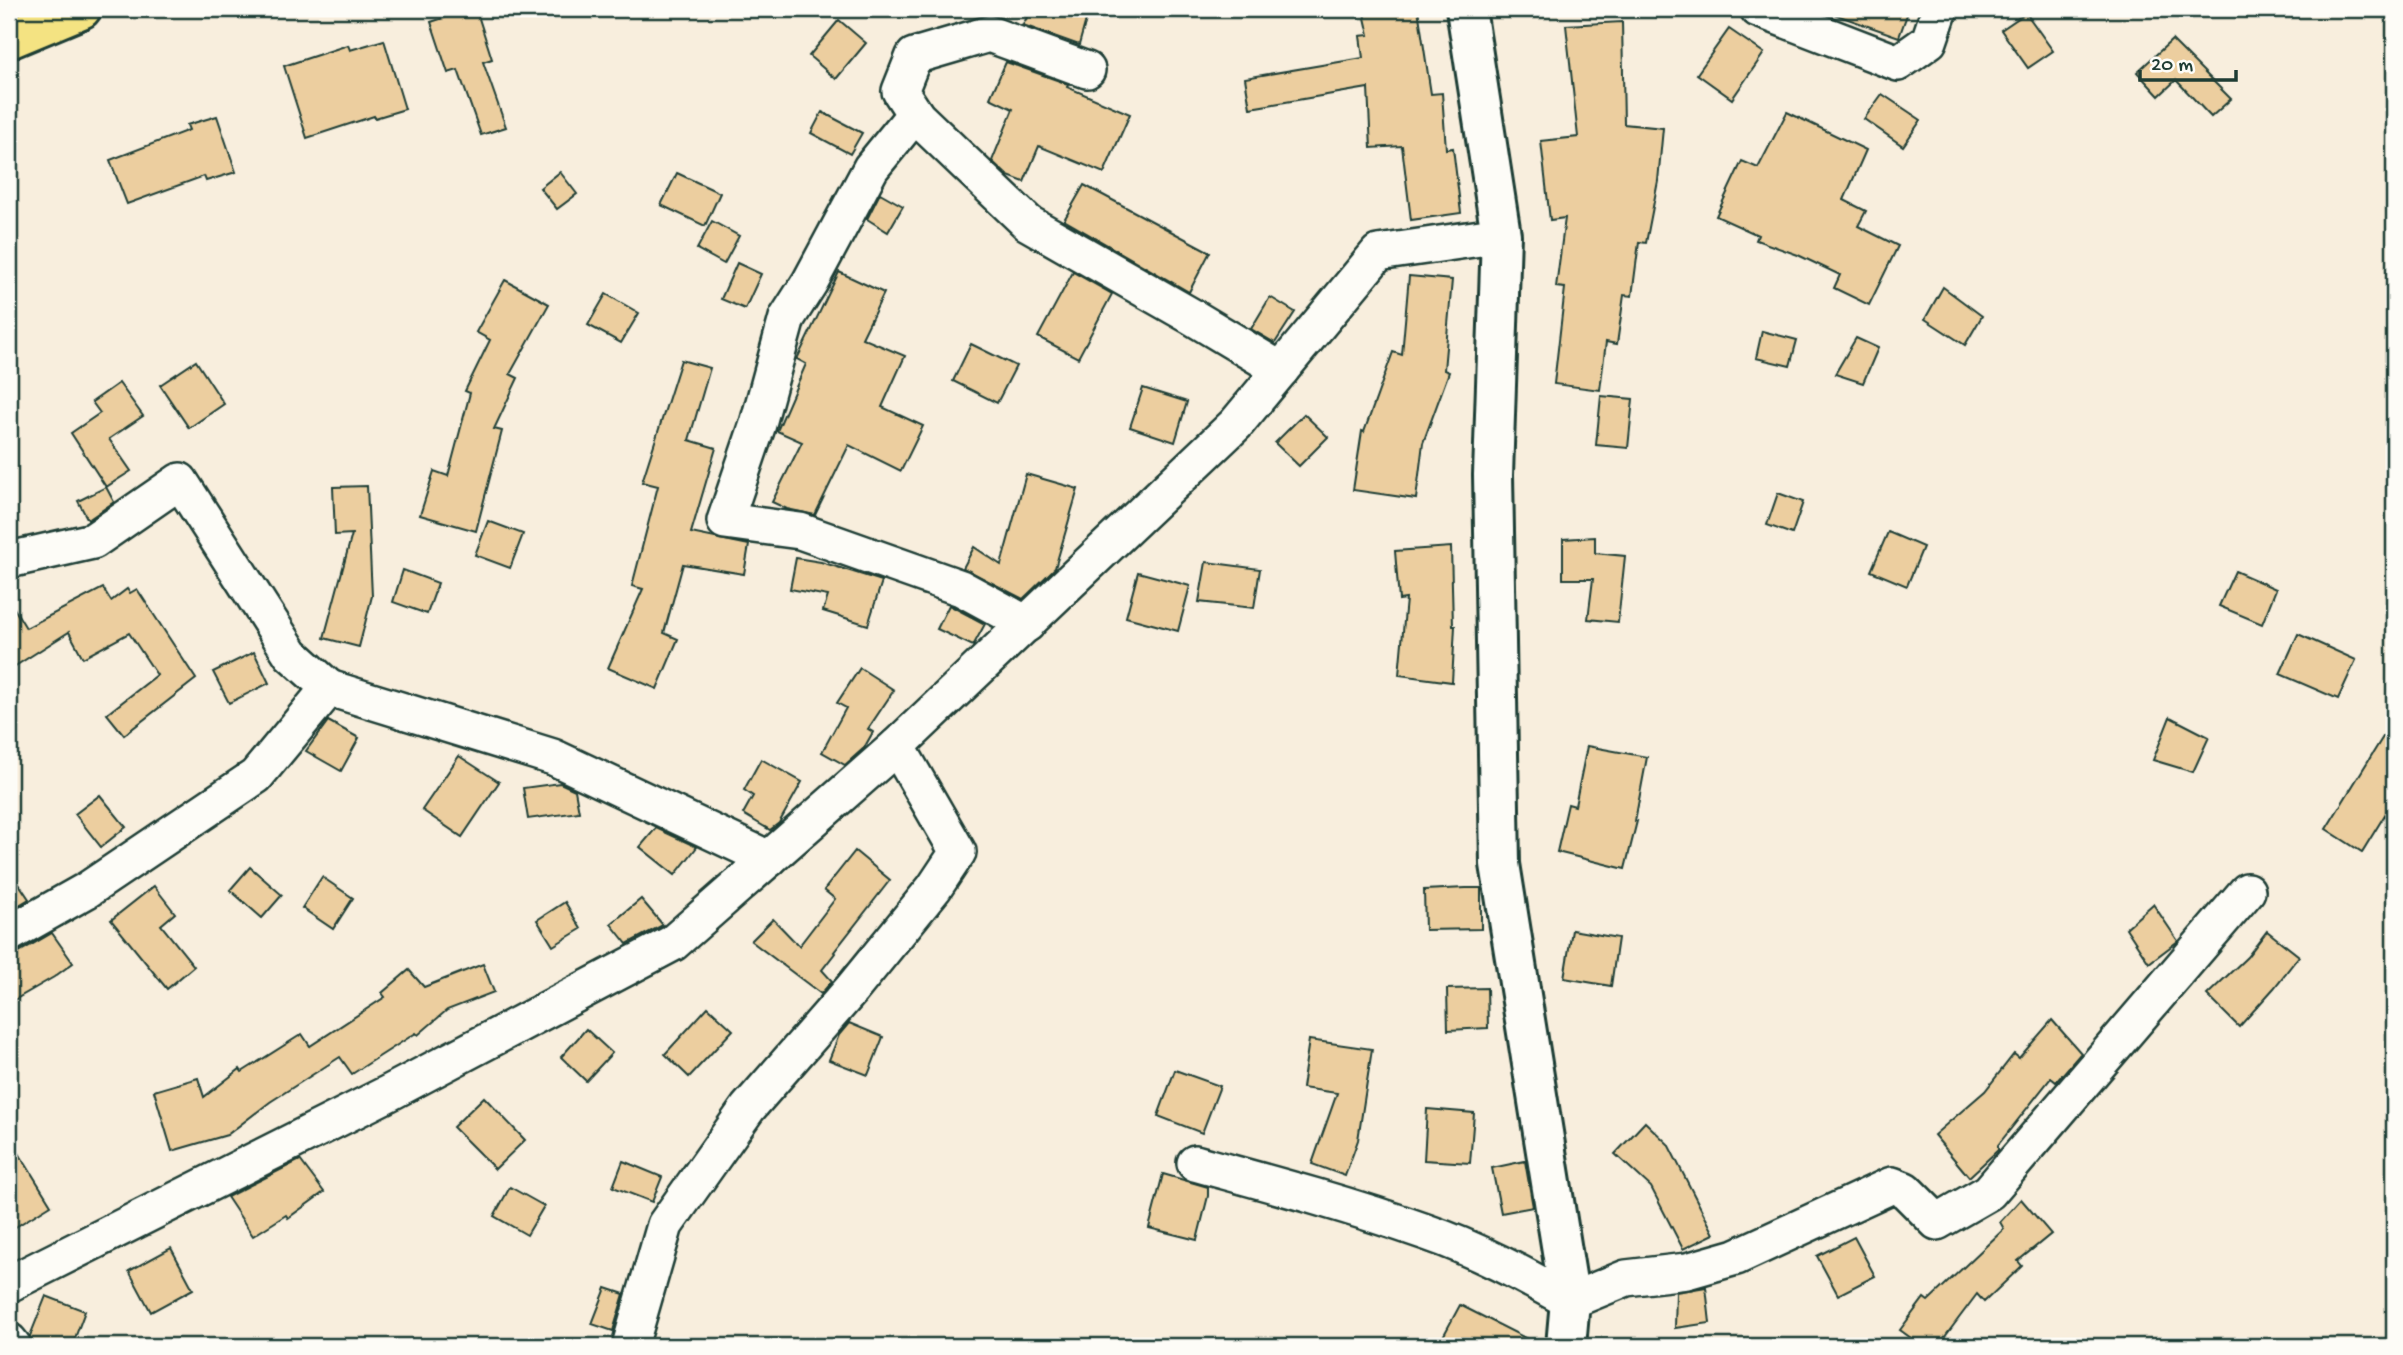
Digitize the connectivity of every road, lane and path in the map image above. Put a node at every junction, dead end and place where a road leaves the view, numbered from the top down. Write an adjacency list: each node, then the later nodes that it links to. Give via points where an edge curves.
1 (80, 9): 5 (highway)
2 (1466, 9): 8 (street)
3 (1758, 9): 4 (street, via 1898,63 1929,40)
4 (1940, 9)
5 (9, 39)
6 (1087, 70): 7 (street, via 989,34 915,56 900,91)
7 (915, 114): 9 (street, via 1028,223); 11 (street, via 872,168 787,318 725,521 800,531 961,588)
8 (1501, 235): 9 (street, via 1378,253); 19 (street, via 1493,475 1500,864)
9 (1281, 370): 11 (street, via 1236,424)
10 (9, 560): 12 (street, via 93,541 180,481 291,654)
11 (1027, 624): 13 (street)
12 (329, 688): 14 (street, via 553,757); 16 (street, via 256,776 87,890)
13 (897, 746): 14 (street); 22 (street, via 958,852 852,989 748,1108 665,1225)
14 (769, 859): 18 (street, via 673,943 389,1093)
15 (2247, 891): 19 (street, via 1989,1192 1937,1222 1905,1190 1892,1185 1736,1257 1687,1271 1626,1278)
16 (9, 934)
17 (1195, 1163): 19 (street, via 1427,1232 1521,1273)
18 (9, 1284)
19 (1570, 1301): 23 (street)
20 (9, 1341): 21 (street)
21 (13, 1346)
22 (630, 1346)
23 (1566, 1346)

